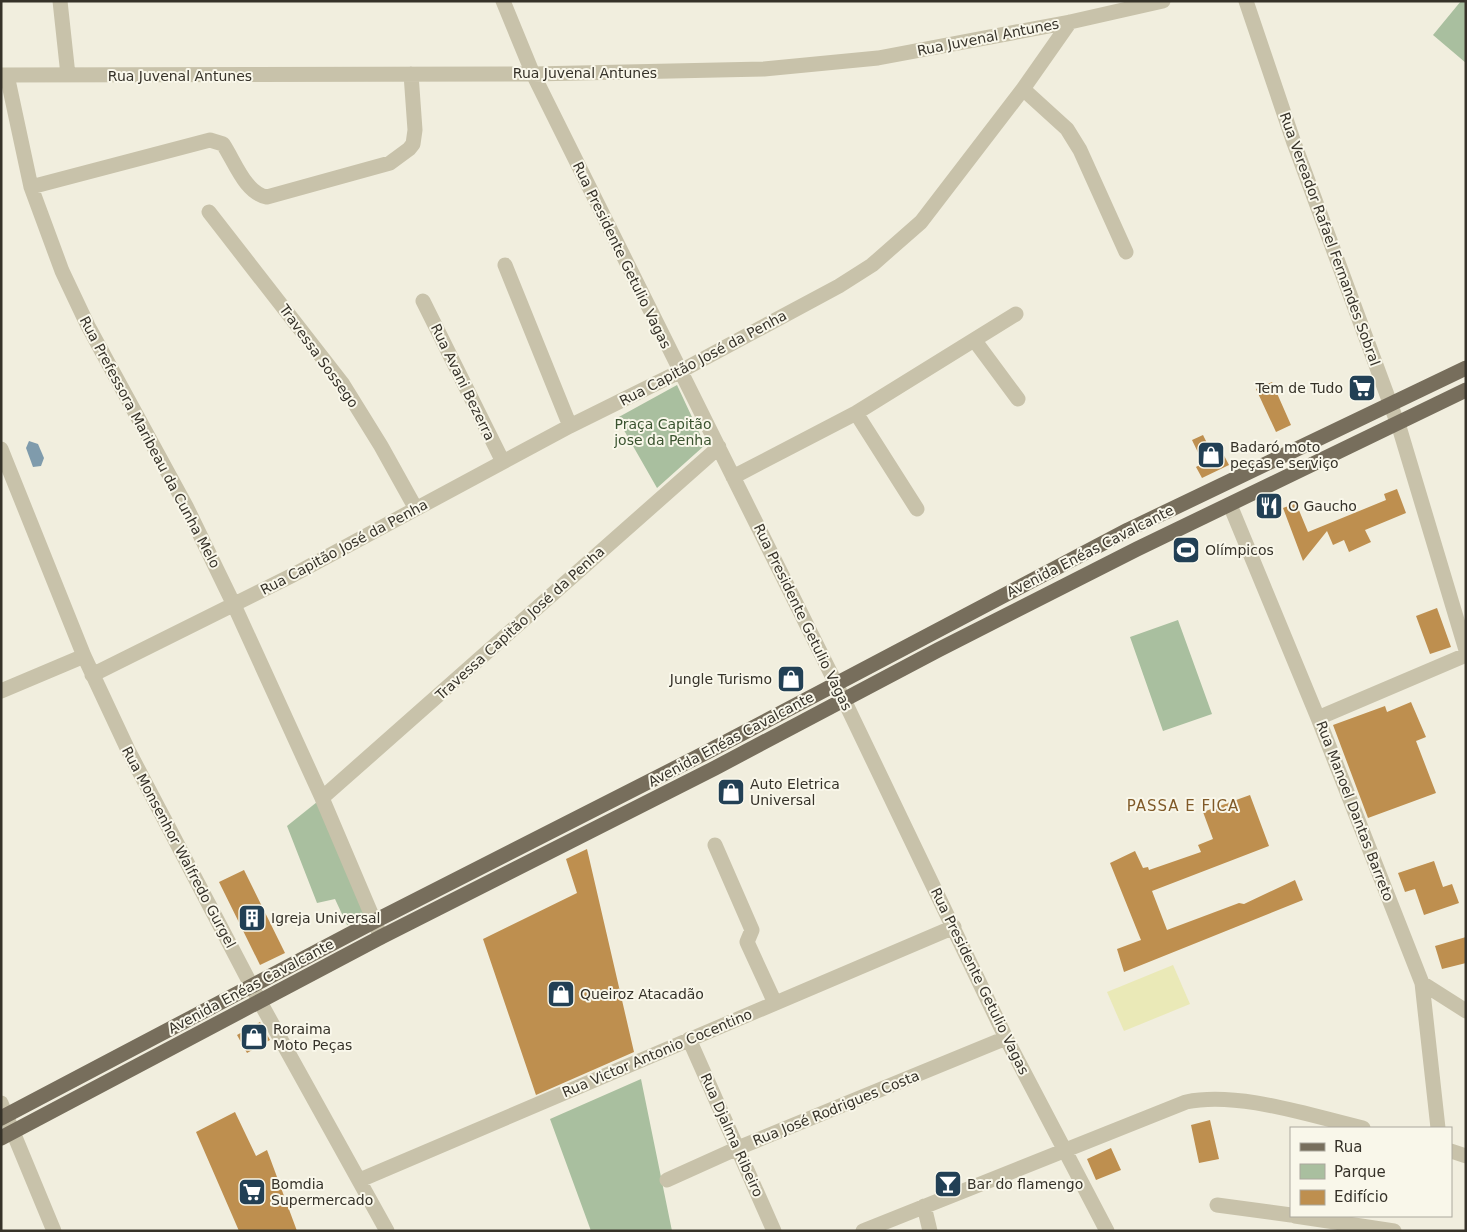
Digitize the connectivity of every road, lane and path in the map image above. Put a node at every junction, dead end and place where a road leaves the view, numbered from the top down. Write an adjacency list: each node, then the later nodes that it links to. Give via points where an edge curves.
1 (60, 1): 9 (street)
2 (503, 1): 7 (street, Rua Presidente Getulio Vagas)
3 (1164, 1): 5 (street, Rua Juvenal Antunes)
4 (1246, 1): 22 (street, Rua Vereador Rafael Fernandes Sobral, via 1294,143)
5 (1070, 22): 7 (street, Rua Juvenal Antunes, via 878,58 764,69); 10 (street, Rua Capitão José da Penha)
6 (410, 74): 7 (street, Rua Juvenal Antunes); 9 (street, Rua Juvenal Antunes); 11 (street, via 415,130 413,144 390,163 267,197 249,187 223,144 210,140)
7 (533, 74): 19 (street, Rua Presidente Getulio Vagas)
8 (4, 75): 9 (street, Rua Juvenal Antunes); 11 (street, Rua Prefessora Maribeau da Cunha Melo)
9 (68, 75)
10 (1023, 89): 13 (street, via 1067,129 1076,143); 19 (street, Rua Capitão José da Penha, via 921,222 872,265 840,286)
11 (32, 188): 35 (street, Rua Prefessora Maribeau da Cunha Melo, via 62,271 88,326 186,506)
12 (209, 212): 31 (street, Travessa Sossego, via 342,383)
13 (1126, 252)
14 (505, 265): 25 (street)
15 (423, 301): 28 (street, Rua Avani Bezerra)
16 (1016, 314): 17 (street)
17 (975, 341): 21 (street); 23 (street)
18 (1466, 368): 22 (main road, Avenida Enéas Cavalcante)
19 (679, 372): 25 (street, Rua Capitão José da Penha); 26 (street, Rua Presidente Getulio Vagas)
20 (1466, 390): 24 (main road, Avenida Enéas Cavalcante)
21 (1018, 399)
22 (1390, 404): 24 (street, Rua Vereador Rafael Fernandes Sobral); 33 (main road, Avenida Enéas Cavalcante)
23 (856, 413): 29 (street); 32 (street)
24 (1397, 423): 30 (main road, Avenida Enéas Cavalcante); 38 (street, Rua Vereador Rafael Fernandes Sobral)
25 (570, 426): 28 (street, Rua Capitão José da Penha)
26 (719, 447): 29 (street, Rua Presidente Getulio Vagas); 48 (street, Travessa Capitão José da Penha)
27 (1, 449): 40 (street, Rua Monsenhor Walfredo Gurgel)
28 (503, 462): 31 (street, Rua Capitão José da Penha)
29 (733, 477): 42 (street, Rua Presidente Getulio Vagas)
30 (1230, 505): 34 (main road, Avenida Enéas Cavalcante); 45 (street, Rua Manoel Dantas Barreto)
31 (416, 509): 35 (street, Rua Capitão José da Penha)
32 (917, 509)
33 (1128, 530): 34 (main road); 36 (main road, Avenida Enéas Cavalcante)
34 (1137, 549): 37 (main road, Avenida Enéas Cavalcante)
35 (234, 605): 41 (street, Rua Capitão José da Penha); 48 (street, Rua Prefessora Maribeau da Cunha Melo)
36 (930, 634): 37 (main road); 42 (main road, Avenida Enéas Cavalcante)
37 (938, 650): 44 (main road, Avenida Enéas Cavalcante)
38 (1466, 650)
39 (1466, 655): 45 (street)
40 (84, 656): 41 (street, Rua Monsenhor Walfredo Gurgel); 43 (street)
41 (92, 675): 56 (street, Rua Monsenhor Walfredo Gurgel)
42 (836, 683): 44 (street, Rua Presidente Getulio Vagas); 46 (main road, Avenida Enéas Cavalcante)
43 (1, 691)
44 (844, 700): 47 (main road, Avenida Enéas Cavalcante); 53 (street, Rua Presidente Getulio Vagas)
45 (1318, 718): 55 (street, Rua Manoel Dantas Barreto)
46 (707, 752): 47 (main road); 50 (main road, Avenida Enéas Cavalcante)
47 (715, 768): 51 (main road, Avenida Enéas Cavalcante)
48 (322, 798): 52 (street, Rua Prefessora Maribeau da Cunha Melo)
49 (715, 845): 58 (street, via 752,930 747,942)
50 (466, 876): 51 (main road); 52 (main road, Avenida Enéas Cavalcante)
51 (474, 891): 54 (main road, Avenida Enéas Cavalcante)
52 (372, 922): 54 (street, Rua Prefessora Maribeau da Cunha Melo); 56 (main road, Avenida Enéas Cavalcante)
53 (954, 927): 58 (street, Rua Victor Antonio Cocentino); 62 (street, Rua Presidente Getulio Vagas)
54 (381, 937): 57 (main road, Avenida Enéas Cavalcante)
55 (1422, 983): 59 (street); 66 (street, Rua Manoel Dantas Barreto)
56 (251, 985): 57 (street, Rua Monsenhor Walfredo Gurgel); 60 (main road, Avenida Enéas Cavalcante)
57 (260, 1002): 61 (main road, Avenida Enéas Cavalcante); 72 (street, Rua Monsenhor Walfredo Gurgel)
58 (775, 1003): 63 (street, Rua Victor Antonio Cocentino)
59 (1466, 1011)
60 (188, 1019): 61 (main road); 64 (main road, Avenida Enéas Cavalcante)
61 (196, 1035): 67 (main road, Avenida Enéas Cavalcante)
62 (1006, 1038): 68 (street, Rua José Rodrigues Costa); 69 (street, Rua Presidente Getulio Vagas)
63 (689, 1039): 68 (street, Rua Djalma Ribeiro); 72 (street, Rua Victor Antonio Cocentino)
64 (3, 1112): 67 (street)
65 (1359, 1127): 69 (street, via 1258,1104 1201,1099)
66 (1438, 1127)
67 (8, 1135): 79 (street)
68 (738, 1148): 73 (street, Rua José Rodrigues Costa); 81 (street, Rua Djalma Ribeiro)
69 (1063, 1151): 75 (street); 84 (street, Rua Presidente Getulio Vagas)
70 (1452, 1151): 71 (street)
71 (1466, 1156)
72 (360, 1180): 80 (street, Rua Monsenhor Walfredo Gurgel)
73 (667, 1180)
74 (1217, 1205): 76 (street)
75 (924, 1206): 82 (street); 83 (street)
76 (1290, 1215)
77 (1305, 1217): 78 (street)
78 (1387, 1225)
79 (54, 1231)
80 (387, 1231)
81 (774, 1231)
82 (863, 1231)
83 (930, 1231)
84 (1107, 1231)

